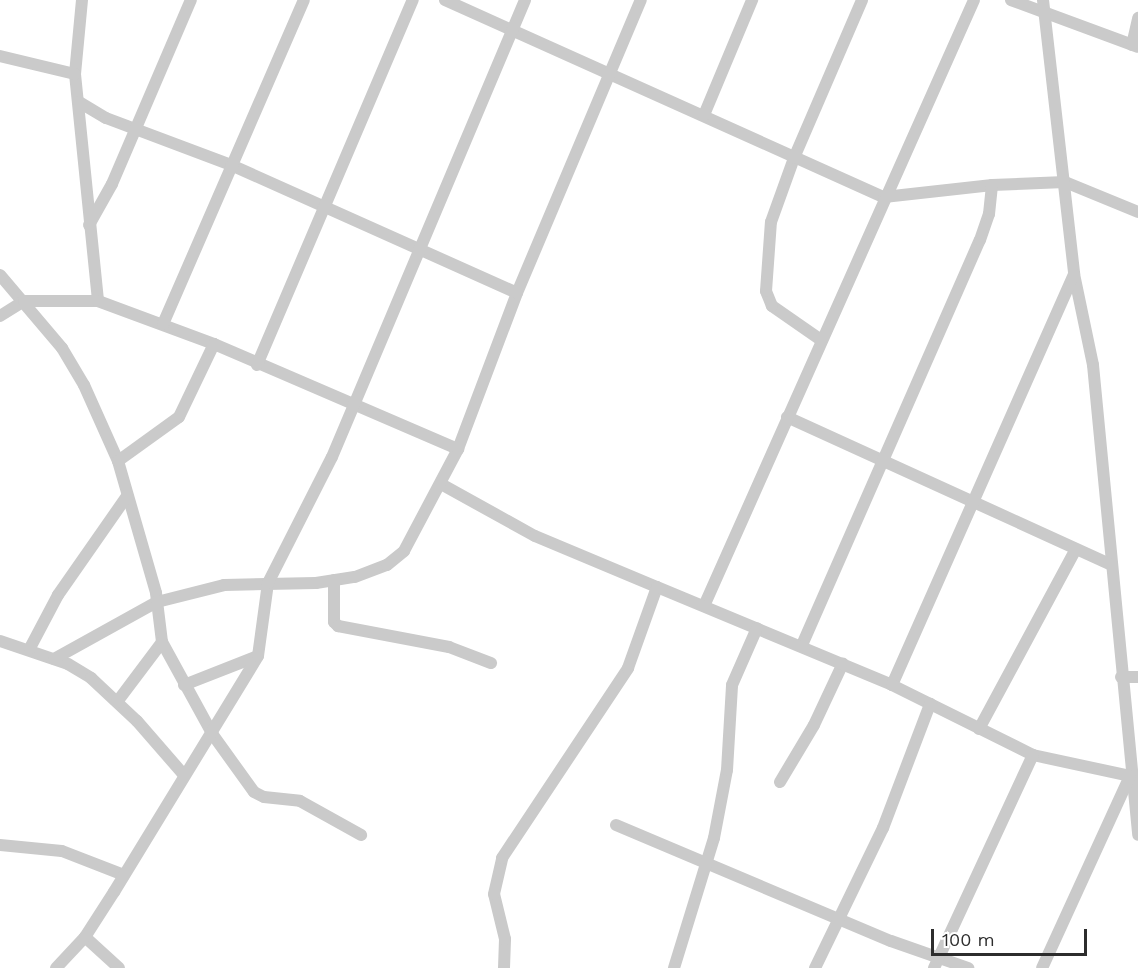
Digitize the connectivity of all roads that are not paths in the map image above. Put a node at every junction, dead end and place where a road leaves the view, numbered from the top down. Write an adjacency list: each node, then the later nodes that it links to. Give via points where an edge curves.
1 (82, 0): 17 (street)
2 (191, 0): 21 (street)
3 (304, 0): 23 (street)
4 (413, 0): 27 (street)
5 (445, 0): 14 (street)
6 (525, 0): 14 (street)
7 (641, 0): 18 (street)
8 (752, 0): 20 (street)
9 (862, 0): 22 (street)
10 (974, 0): 26 (street)
11 (1011, 0): 12 (street)
12 (1044, 6): 15 (street); 24 (street)
13 (1138, 18): 15 (street)
14 (513, 31): 18 (street); 30 (street)
15 (1135, 46)
16 (0, 56): 17 (street)
17 (75, 74): 19 (street)
18 (609, 74): 20 (street); 33 (street)
19 (79, 102): 21 (street, via 106,118); 29 (street)
20 (704, 115): 22 (street)
21 (134, 127): 23 (street); 29 (street, via 112,184)
22 (794, 158): 26 (street); 38 (street, via 771,222 766,291 772,306)
23 (231, 165): 27 (street); 37 (street)
24 (1065, 182): 25 (street); 28 (street); 32 (street)
25 (992, 185): 26 (street); 44 (street, via 989,214 980,240)
26 (884, 197): 38 (street)
27 (323, 205): 30 (street); 40 (street)
28 (1138, 212)
29 (89, 225): 35 (street)
30 (420, 247): 33 (street); 41 (street)
31 (0, 274): 34 (street)
32 (1074, 274): 48 (street); 50 (street, via 1094,365)
33 (517, 293): 43 (street)
34 (24, 301): 35 (street); 36 (street); 45 (street, via 62,348 84,385)
35 (98, 301): 37 (street)
36 (0, 316)
37 (163, 324): 39 (street)
38 (821, 340): 42 (street)
39 (214, 344): 40 (street); 45 (street, via 179,417)
40 (257, 365): 41 (street)
41 (354, 408): 43 (street); 52 (street)
42 (787, 417): 44 (street); 55 (street, via 749,511)
43 (458, 449): 46 (street)
44 (880, 460): 48 (street); 59 (street)
45 (118, 461): 47 (street)
46 (441, 484): 51 (street, via 413,539 397,558 354,577); 53 (street, via 535,536)
47 (127, 496): 54 (street); 60 (street, via 58,595)
48 (976, 501): 49 (street); 68 (street)
49 (1076, 549): 50 (street); 71 (street)
50 (1110, 564): 65 (street)
51 (334, 580): 52 (street); 63 (street, via 333,616 338,626 449,647)
52 (268, 583): 54 (street, via 224,585); 61 (street)
53 (657, 587): 55 (street); 88 (street, via 628,668 502,858 494,894 505,939)
54 (157, 602): 58 (street); 62 (street)
55 (704, 606): 56 (street)
56 (757, 628): 59 (street); 81 (street, via 732,685 727,770)
57 (0, 640): 60 (street)
58 (162, 642): 67 (street); 69 (street)
59 (802, 645): 64 (street)
60 (30, 648): 62 (street)
61 (258, 656): 67 (street); 72 (street)
62 (54, 659): 69 (street, via 91,678)
63 (491, 663)
64 (843, 663): 68 (street); 76 (street, via 814,725)
65 (1121, 677): 66 (street); 75 (street)
66 (1138, 677)
67 (184, 685): 72 (street)
68 (892, 685): 70 (street)
69 (117, 702): 74 (street)
70 (930, 704): 71 (street); 83 (street, via 883,828)
71 (979, 729): 73 (street)
72 (213, 735): 74 (street); 79 (street, via 254,792 300,801)
73 (1033, 755): 75 (street); 85 (street)
74 (183, 774): 82 (street)
75 (1130, 776): 78 (street); 92 (street)
76 (780, 782)
77 (616, 825): 81 (street)
78 (1138, 835)
79 (361, 836)
80 (0, 845): 82 (street, via 62,851)
81 (709, 862): 83 (street); 89 (street)
82 (124, 875): 84 (street)
83 (839, 918): 85 (street); 90 (street)
84 (85, 937): 86 (street); 87 (street)
85 (936, 963): 91 (street)
86 (56, 968)
87 (119, 968)
88 (504, 968)
89 (674, 968)
90 (815, 968)
91 (968, 968)
92 (1041, 968)

